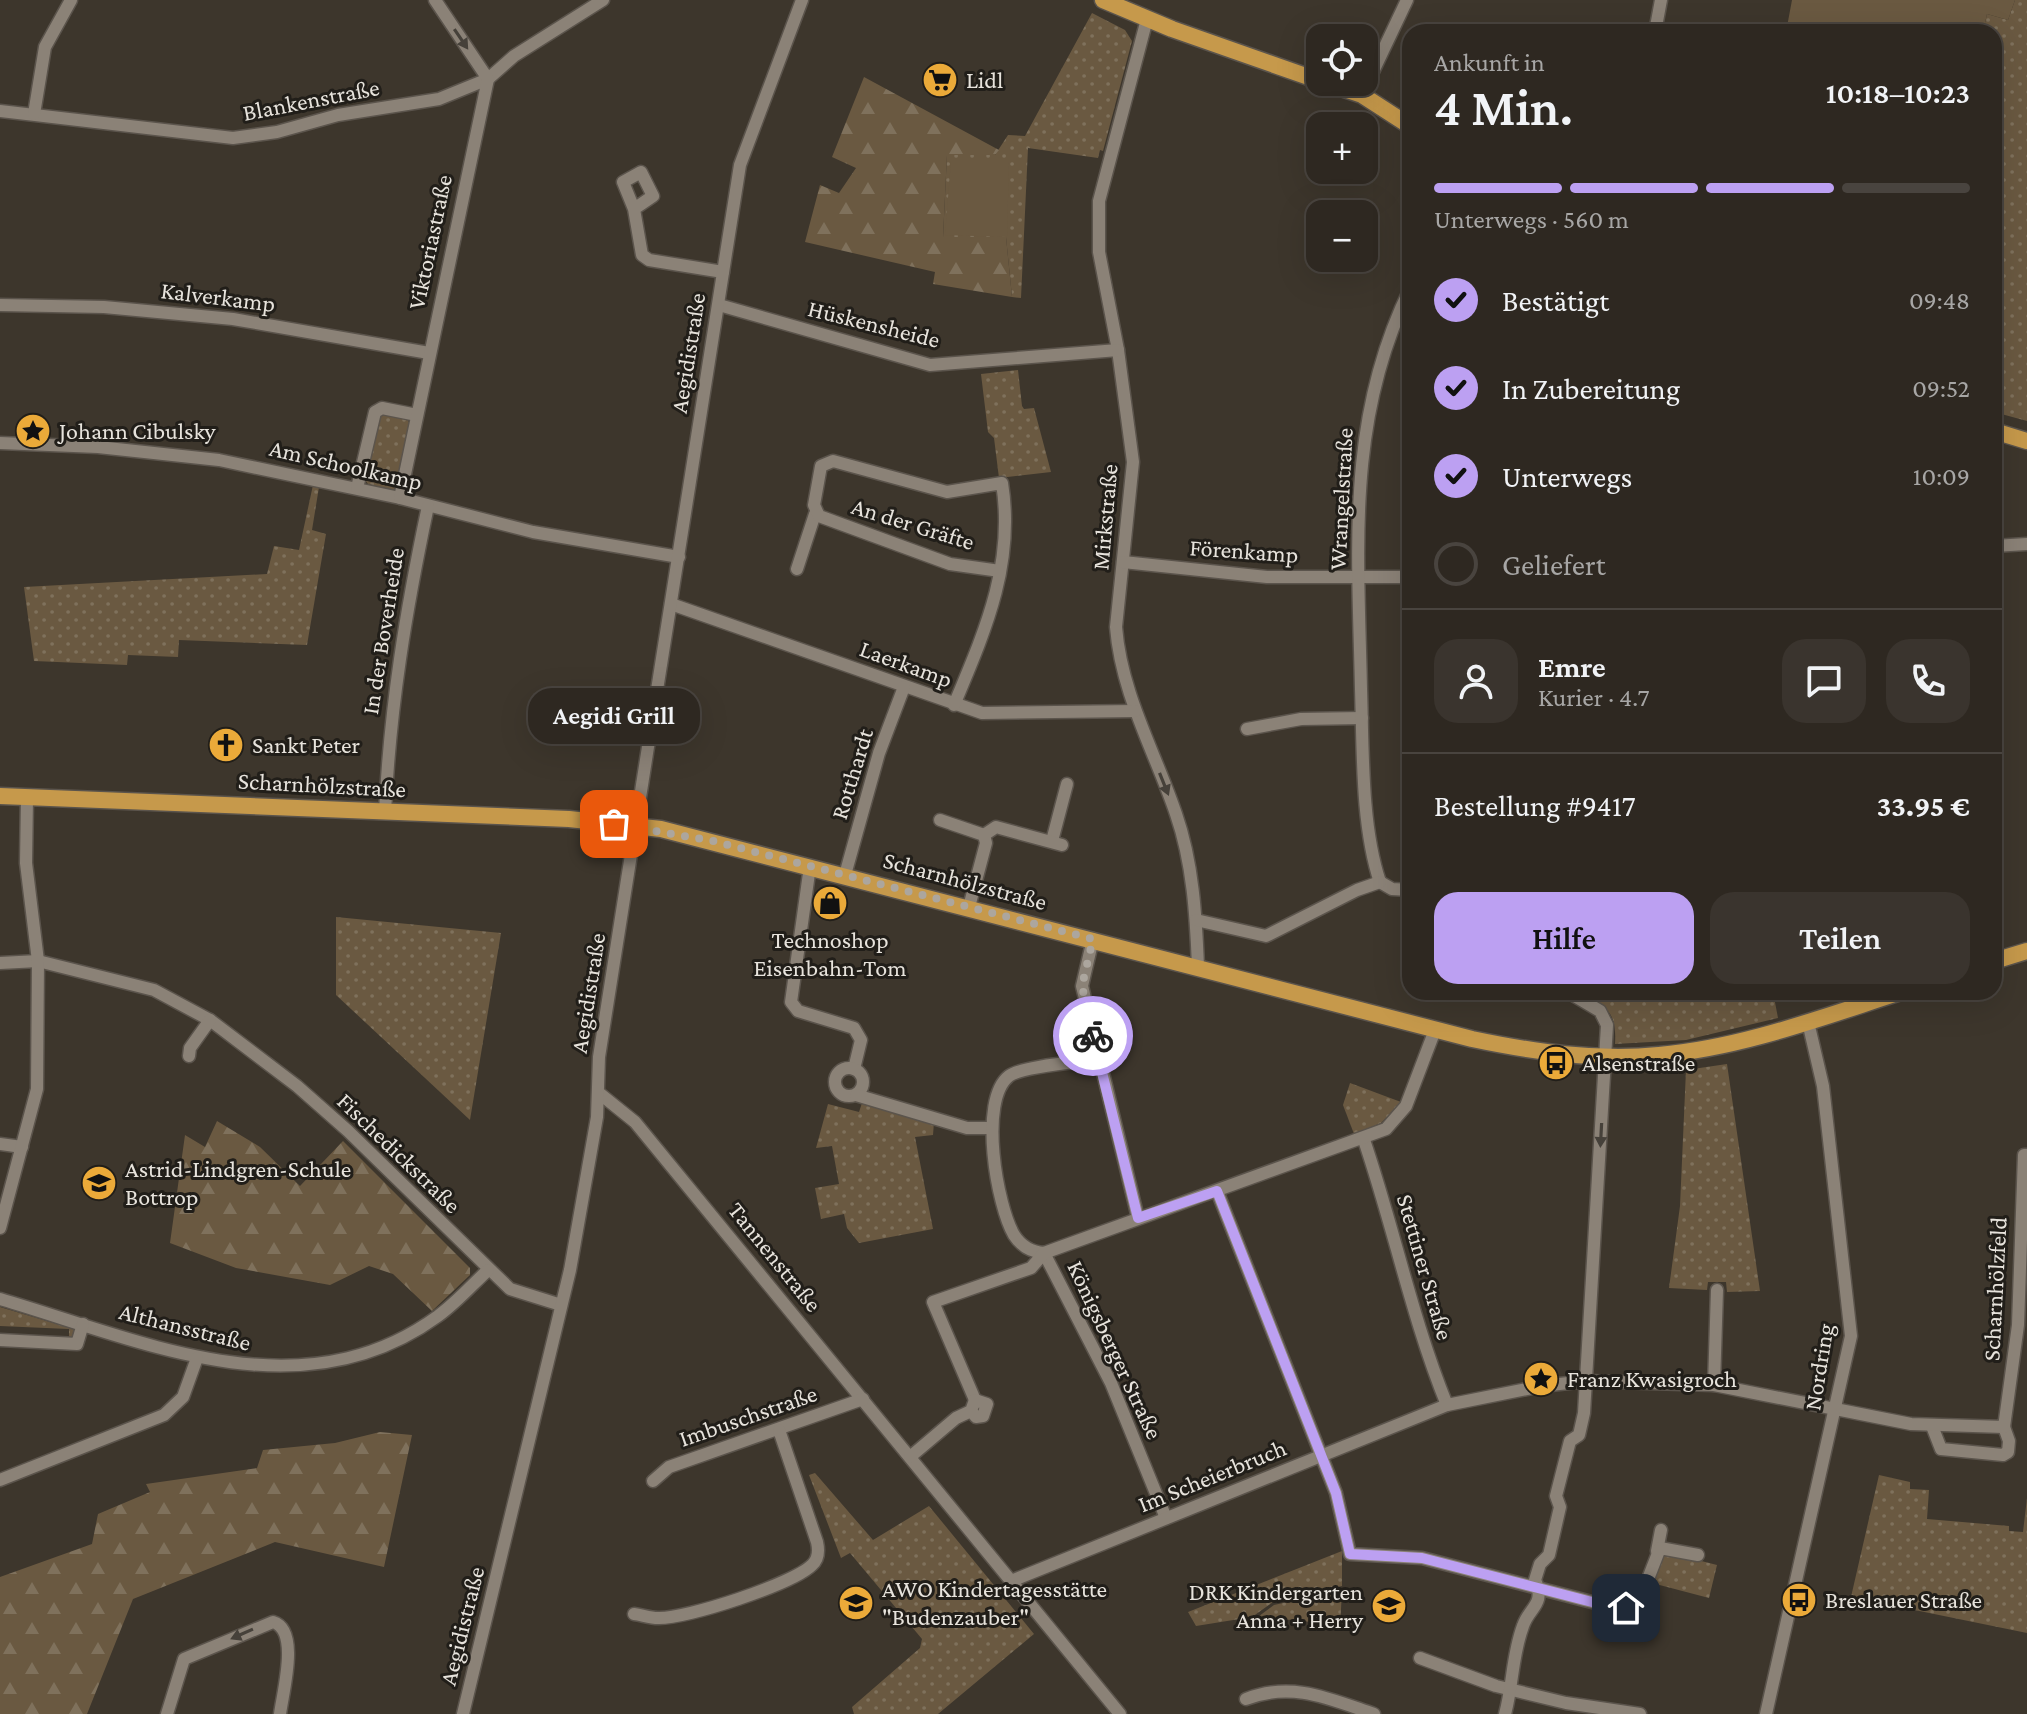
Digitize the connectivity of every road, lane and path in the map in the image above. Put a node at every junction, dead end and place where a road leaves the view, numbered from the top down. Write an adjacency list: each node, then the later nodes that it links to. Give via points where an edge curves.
1 (71, 0): 15 (street, via 45,47)
2 (435, 0): 12 (street, one-way to 12)
3 (603, 0): 12 (street, Blankenstraße, via 514,56)
4 (802, 0): 18 (street, Aegidistraße, via 740,165)
5 (1103, 0): 8 (main road)
6 (1407, 0): 10 (street)
7 (1661, 0): 9 (street)
8 (1147, 19): 11 (main road); 22 (street, Mirkstraße, via 1099,201 1099,252)
9 (1656, 24)
10 (1378, 61)
11 (1306, 76)
12 (488, 79): 15 (street, Blankenstraße, via 439,99 233,138); 23 (street, Viktoriastraße)
13 (1364, 96): 16 (main road)
14 (0, 111): 15 (street, Blankenstraße)
15 (34, 114)
16 (1402, 121)
17 (634, 209): 18 (street, Aegidistraße, via 644,258)
18 (723, 272): 20 (street, Aegidistraße)
19 (0, 305): 23 (street, Kalverkamp, via 104,307 233,319)
20 (719, 305): 22 (street, Hüskensheide, via 930,365); 34 (street, Aegidistraße)
21 (1402, 307): 39 (street, Wrangelstraße, via 1388,338 1364,431)
22 (1118, 350): 35 (street, Mirkstraße, via 1133,462)
23 (429, 353): 24 (street, Viktoriastraße)
24 (417, 415): 28 (street, via 382,408 375,412); 29 (street, Viktoriastraße)
25 (2002, 433): 26 (main road)
26 (2027, 441)
27 (0, 443): 28 (street, Am Schoolkamp, via 219,460)
28 (357, 488): 29 (street, Am Schoolkamp)
29 (400, 498): 30 (street, Am Schoolkamp)
30 (428, 506): 34 (street, Am Schoolkamp, via 533,532); 49 (street, In der Boverheide, via 402,626)
31 (815, 514): 36 (street, An der Gräfte); 37 (street, An der Gräfte, via 950,564); 37 (street, An der Gräfte, via 819,470 826,462 947,492 1002,483 1008,521)
32 (2027, 544): 33 (street)
33 (2002, 546)
34 (679, 557): 40 (street, Aegidistraße)
35 (1123, 562): 39 (street, Förenkamp, via 1267,577); 43 (street, Mirkstraße, via 1116,627)
36 (797, 569)
37 (1000, 571): 42 (street, An der Gräfte, via 994,606)
38 (1402, 577): 39 (street, Förenkamp)
39 (1359, 578): 44 (street, Wrangelstraße)
40 (671, 604): 41 (street, Laerkamp); 51 (street, Aegidistraße)
41 (904, 687): 42 (street, Laerkamp); 54 (street, Rotthardt, via 879,753)
42 (954, 705): 43 (street, Laerkamp, via 982,713)
43 (1135, 711): 58 (street, Mirkstraße, one-way to 58, via 1187,851)
44 (1362, 718): 45 (street, via 1301,719); 55 (street, Wrangelstraße, via 1370,835)
45 (1247, 729)
46 (1067, 784): 52 (street, via 1057,843 996,827)
47 (0, 796): 48 (main road, Scharnhölzstraße)
48 (27, 797): 49 (main road, Scharnhölzstraße); 62 (street, via 26,863)
49 (385, 812): 51 (main road, Scharnhölzstraße)
50 (940, 820): 52 (street)
51 (636, 826): 53 (main road, Scharnhölzstraße); 74 (street, Aegidistraße, via 599,1057)
52 (984, 835): 57 (street)
53 (810, 866): 54 (main road, Scharnhölzstraße); 73 (street, via 791,1002 798,1011 854,1028 861,1040)
54 (845, 875): 57 (main road, Scharnhölzstraße)
55 (1380, 882): 56 (street); 58 (street, via 1266,936)
56 (1402, 890)
57 (969, 907): 59 (main road, Scharnhölzstraße)
58 (1196, 920): 64 (street, Mirkstraße)
59 (1093, 939): 64 (main road, Scharnhölzstraße); 72 (street, via 1082,986)
60 (2027, 951): 61 (main road)
61 (2002, 959)
62 (38, 961): 63 (street, Fischedickstraße); 67 (street, Fischedickstraße, via 154,990); 79 (street, via 37,1089)
63 (0, 963)
64 (1198, 967): 69 (main road, Scharnhölzstraße)
65 (1580, 1000): 71 (street, via 1605,1017)
66 (1876, 1000): 68 (main road, Scharnhölzstraße)
67 (210, 1020): 70 (street); 85 (street, Fischedickstraße, via 348,1131)
68 (1808, 1022): 71 (main road, Scharnhölzstraße, via 1690,1052); 96 (street, Nordring, via 1823,1086 1851,1336)
69 (1435, 1030): 71 (main road, Scharnhölzstraße, via 1512,1047); 77 (street, via 1402,1115)
70 (189, 1056)
71 (1605, 1057): 92 (street, one-way to 92)
72 (1099, 1059): 76 (street, Königsberger Straße, via 1013,1073 997,1093); 82 (street)
73 (854, 1069): 75 (street, via 863,1081); 75 (street, via 839,1073 835,1083 840,1093)
74 (599, 1093): 88 (street, Aegidistraße); 94 (street, Tannenstraße, via 635,1122)
75 (856, 1095): 76 (street, via 967,1128)
76 (990, 1128): 84 (street, Königsberger Straße, via 1012,1231 1027,1248)
77 (1364, 1140): 81 (street); 95 (street, Stettiner Straße, via 1421,1343)
78 (0, 1144): 79 (street)
79 (22, 1147): 83 (street)
80 (2027, 1155): 98 (street, Scharnhölzfeld, via 2018,1325)
81 (1217, 1191): 82 (street); 100 (street)
82 (1138, 1218): 84 (street)
83 (0, 1228)
84 (1044, 1253): 101 (street, via 1031,1268 933,1302 973,1406); 104 (street, Königsberger Straße, via 1111,1383)
85 (488, 1270): 88 (street, Fischedickstraße, via 521,1295); 91 (street, Althansstraße, via 438,1316 351,1358 306,1367 256,1367)
86 (1717, 1290): 93 (street)
87 (0, 1299): 89 (street, Althansstraße)
88 (561, 1305): 117 (street, Aegidistraße)
89 (83, 1324): 90 (street, Althansstraße, via 77,1344); 91 (street, Althansstraße)
90 (0, 1340)
91 (197, 1358): 102 (street, via 183,1397 164,1415)
92 (1586, 1381): 93 (street, Im Scheierbruch); 95 (street, Im Scheierbruch); 109 (street, via 1579,1435 1570,1441 1556,1496 1560,1507 1549,1555 1535,1580)
93 (1714, 1385): 96 (street, Im Scheierbruch)
94 (863, 1399): 99 (street, Imbuschstraße); 101 (street, Tannenstraße)
95 (1447, 1405): 100 (street, Im Scheierbruch)
96 (1836, 1410): 97 (street); 122 (street, Nordring)
97 (1932, 1426): 98 (street); 98 (street, Scharnhölzfeld, via 1941,1449 2003,1455 2009,1441)
98 (2004, 1427)
99 (779, 1430): 103 (street, Imbuschstraße, via 669,1467); 110 (street, via 817,1542 813,1564 713,1607 659,1618)
100 (1320, 1456): 104 (street, Im Scheierbruch); 109 (street, via 1336,1493 1350,1554 1422,1558)
101 (910, 1457): 108 (street, Tannenstraße)
102 (0, 1480)
103 (653, 1481)
104 (1166, 1518): 108 (street, Im Scheierbruch)
105 (1661, 1530): 106 (street)
106 (1657, 1551): 107 (street); 109 (street, via 1641,1597 1632,1597 1626,1608)
107 (1698, 1555)
108 (1011, 1581): 118 (street, Tannenstraße)
109 (1540, 1591): 112 (street, via 1535,1610 1524,1622)
110 (634, 1614)
111 (1420, 1658): 112 (street)
112 (1512, 1688): 114 (street); 120 (street)
113 (1246, 1699): 119 (street, via 1269,1690 1297,1691)
114 (1621, 1712): 121 (street)
115 (167, 1714): 116 (street, one-way to 115, via 288,1638 273,1622 184,1659)
116 (280, 1714)
117 (463, 1714)
118 (1120, 1714)
119 (1374, 1714)
120 (1505, 1714)
121 (1640, 1714)
122 (1766, 1714)

